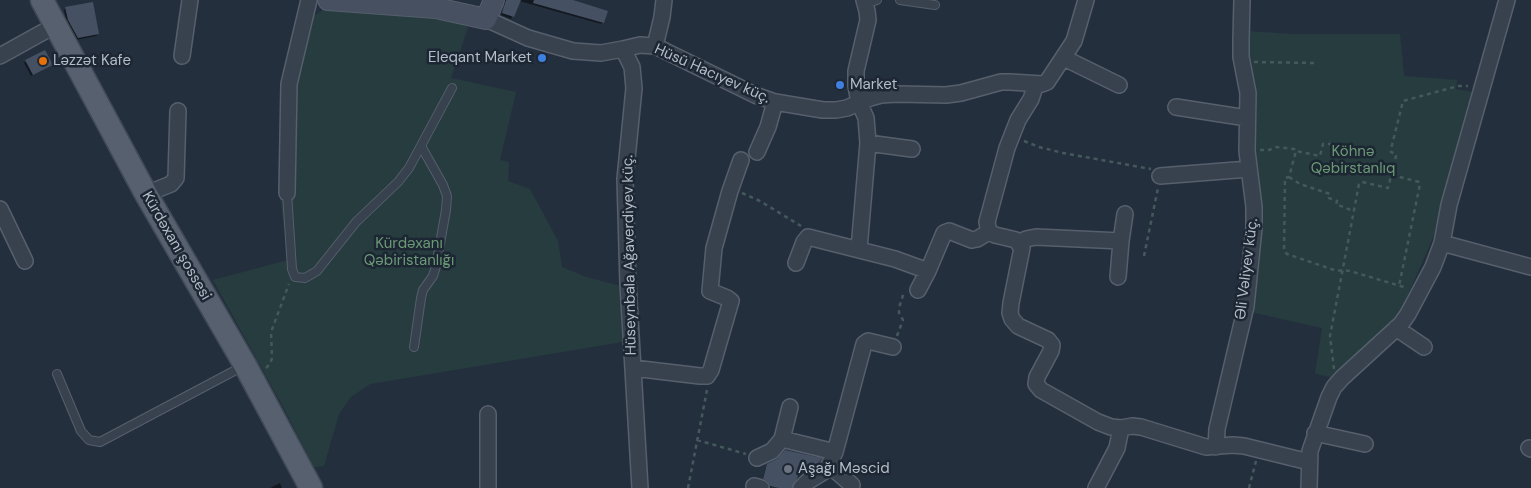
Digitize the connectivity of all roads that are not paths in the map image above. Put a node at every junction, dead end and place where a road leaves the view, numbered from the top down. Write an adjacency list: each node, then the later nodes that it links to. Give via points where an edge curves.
1 (190, 0): 19 (street)
2 (309, 0): 36 (street, via 289,84)
3 (328, 0): 11 (street)
4 (494, 0): 14 (street)
5 (664, 0): 16 (street)
6 (900, 0): 13 (lane)
7 (1086, 0): 20 (street, via 1077,34)
8 (1242, 0): 28 (street, Əli Vəliyev küç., via 1241,40 1248,93)
9 (1507, 0): 43 (street, via 1449,205)
10 (869, 1): 25 (street, via 856,71)
11 (390, 2): 14 (street)
12 (40, 3): 15 (main road, Kürdəxanı şossesi); 37 (main road, Kürdəxanı şossesi)
13 (935, 5)
14 (486, 19): 17 (street, via 528,38 573,51 601,53)
15 (44, 31): 18 (street); 56 (main road, Kürdəxanı şossesi, via 136,199)
16 (655, 46): 17 (street, Hüsü Hacıyev küç.); 24 (street, Hüsü Hacıyev küç.)
17 (622, 49): 55 (street, Hüseynbala Ağaverdiyev küç., via 634,77 626,179)
18 (0, 56)
19 (182, 56)
20 (1064, 58): 21 (street, via 1050,79); 22 (street)
21 (1036, 84): 25 (street, Hüsü Hacıyev küç., via 1010,82 960,93 897,94); 40 (street, via 1011,136 988,214)
22 (1119, 85)
23 (452, 88): 30 (lane)
24 (775, 102): 25 (street, Hüsü Hacıyev küç., via 823,110 847,108); 32 (street)
25 (859, 102): 29 (street, via 866,118)
26 (1176, 107): 28 (street)
27 (178, 112): 37 (street, via 176,178)
28 (1247, 118): 34 (street, Əli Vəliyev küç.)
29 (868, 143): 31 (street); 44 (street)
30 (421, 146): 36 (lane, via 398,182 356,222 317,271 305,278 295,277 292,269); 52 (lane, via 443,185 446,210 436,266 421,298)
31 (912, 149)
32 (757, 152)
33 (741, 160): 55 (street, via 714,248 710,287 713,293 731,301 711,370 707,376)
34 (1249, 169): 35 (street); 64 (street, Əli Vəliyev küç., via 1254,228 1246,306 1217,429)
35 (1160, 176)
36 (287, 193)
37 (146, 194): 56 (main road, Kürdəxanı şossesi)
38 (0, 209): 45 (street)
39 (1125, 214): 41 (street)
40 (989, 232): 42 (street); 48 (street, via 972,240 953,232 944,233)
41 (1120, 241): 42 (street, via 1036,237); 49 (street)
42 (1020, 243): 60 (street, via 1022,253 1011,302 1012,320 1052,345 1036,377 1036,384 1041,390 1098,422)
43 (1442, 243): 47 (street); 51 (street, via 1420,292)
44 (859, 249): 46 (street, via 808,237); 48 (street)
45 (25, 261)
46 (796, 263)
47 (1531, 267)
48 (928, 271): 50 (street)
49 (1118, 277)
50 (918, 290)
51 (1396, 328): 54 (street); 61 (street, via 1338,382)
52 (414, 347)
53 (893, 347): 66 (street, via 868,341 864,344)
54 (1424, 347)
55 (633, 368): 72 (street, Hüseynbala Ağaverdiyev küç.)
56 (244, 371): 57 (lane, via 100,442 89,440 81,431); 69 (main road, Kürdəxanı şossesi); 70 (main road, Kürdəxanı şossesi)
57 (57, 374)
58 (790, 407): 62 (street)
59 (488, 414): 71 (street)
60 (1121, 428): 64 (street, via 1141,427); 74 (street, via 1117,448)
61 (1315, 433): 63 (street); 67 (street)
62 (782, 439): 65 (street, via 772,451); 66 (street)
63 (1365, 444)
64 (1216, 447): 67 (street, via 1233,445)
65 (757, 458)
66 (832, 459): 68 (street); 73 (street, via 825,471)
67 (1309, 462): 75 (street)
68 (852, 486)
69 (297, 488)
70 (311, 488)
71 (488, 488)
72 (640, 488)
73 (801, 488)
74 (1096, 488)
75 (1310, 488)

